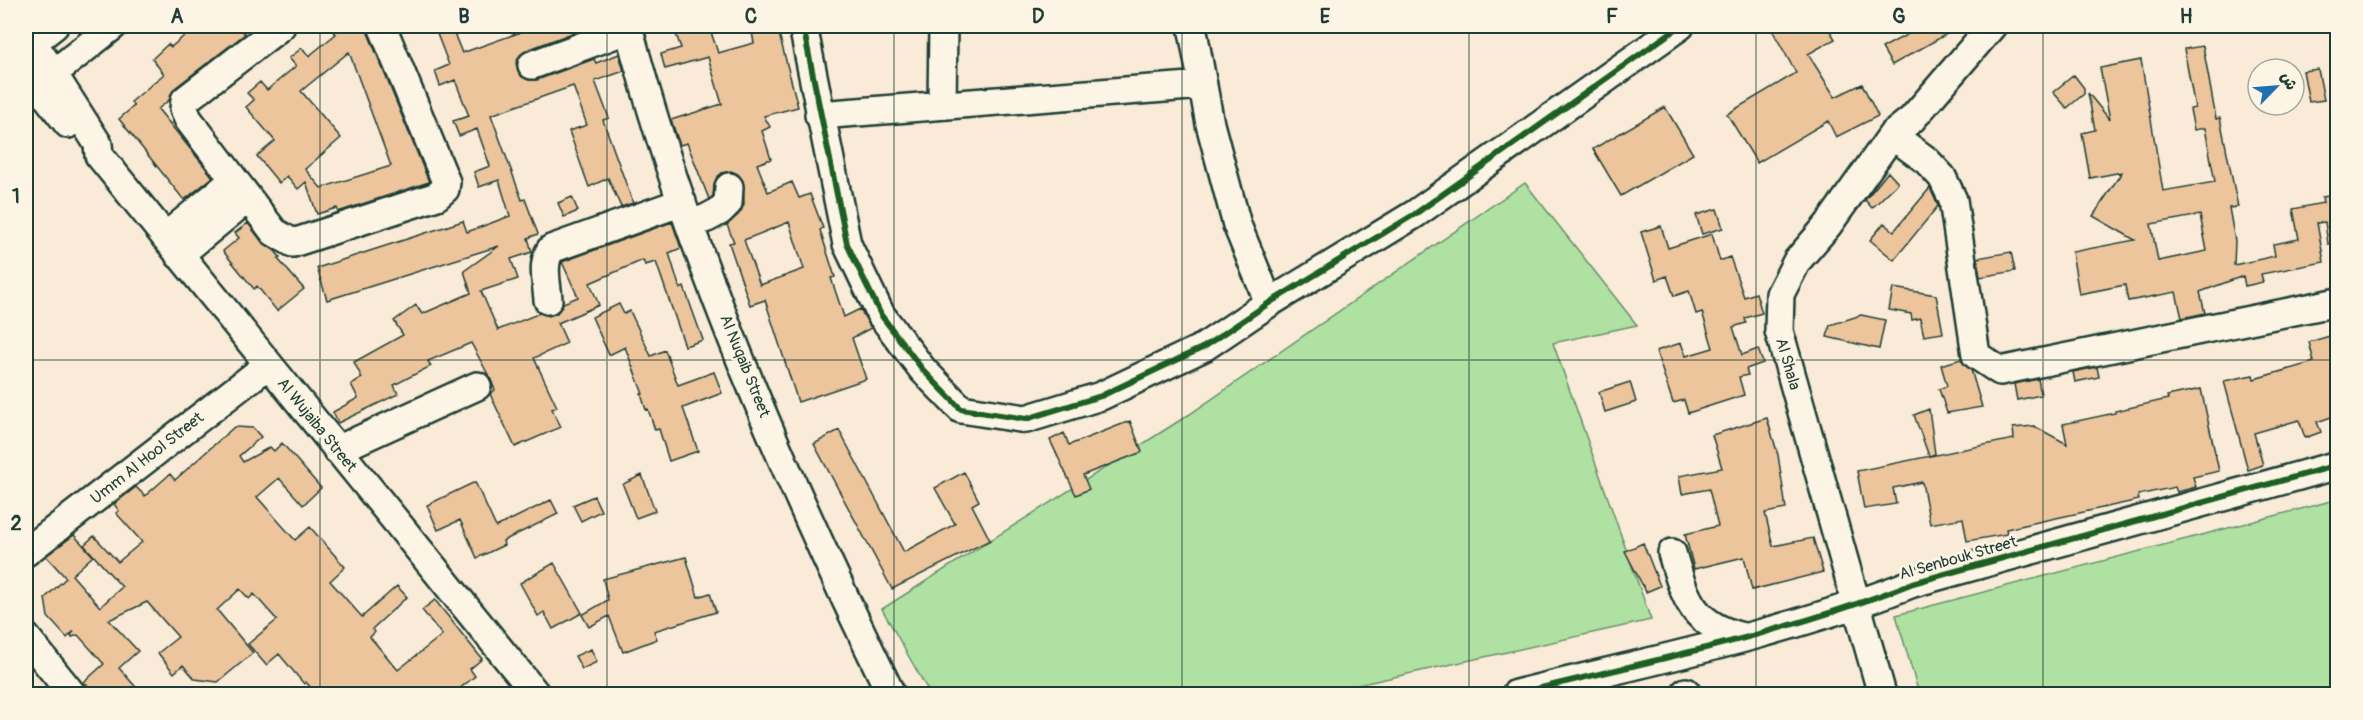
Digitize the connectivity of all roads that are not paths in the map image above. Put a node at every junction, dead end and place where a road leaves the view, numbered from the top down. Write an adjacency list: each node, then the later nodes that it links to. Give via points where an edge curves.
1 (54, 26): 11 (street)
2 (113, 26): 13 (street)
3 (281, 26): 19 (street, via 184,100 188,119)
4 (382, 26): 19 (street, via 446,182 445,189 438,196 293,243 274,232)
5 (803, 26): 16 (street)
6 (943, 26): 15 (street)
7 (1192, 26): 14 (street)
8 (1680, 26): 24 (street, via 1415,214)
9 (1992, 26): 17 (street, Al Shala, via 1912,119)
10 (629, 27): 12 (street); 20 (street, Al Nuqaib Street)
11 (29, 45): 13 (street)
12 (532, 65)
13 (35, 82): 21 (street, Al Wujaiba Street, via 92,155 99,155)
14 (1203, 85): 15 (street); 24 (street, via 1237,225)
15 (942, 105): 16 (street)
16 (819, 115): 24 (street, via 847,244 881,315 923,370 961,409 1026,419 1101,396 1204,347)
17 (1892, 135): 23 (street, via 1942,177 1953,200 1976,355 2000,371); 31 (street, Al Shala, via 1797,261 1780,294 1779,331)
18 (729, 187): 20 (street, via 728,203 720,211)
19 (241, 189): 21 (street)
20 (686, 213): 22 (street, via 551,249 545,267); 36 (street, Al Nuqaib Street, via 752,388 837,585)
21 (172, 246): 25 (street, Al Wujaiba Street)
22 (548, 300)
23 (2337, 302)
24 (1269, 303)
25 (268, 365): 27 (street, Al Wujaiba Street); 29 (street, Umm Al Hool Street)
26 (477, 386): 27 (street)
27 (337, 450): 35 (street, Al Wujaiba Street)
28 (2337, 465): 31 (street, Al Senbouk Street, via 1913,583)
29 (26, 552)
30 (1671, 553): 33 (street, via 1683,590 1704,622 1724,633)
31 (1856, 606): 33 (street, Al Senbouk Street); 38 (street, Al Shala)
32 (26, 637): 34 (street)
33 (1743, 637): 37 (street, Al Senbouk Street)
34 (72, 694)
35 (536, 694)
36 (891, 694)
37 (1516, 694)
38 (1882, 694)

